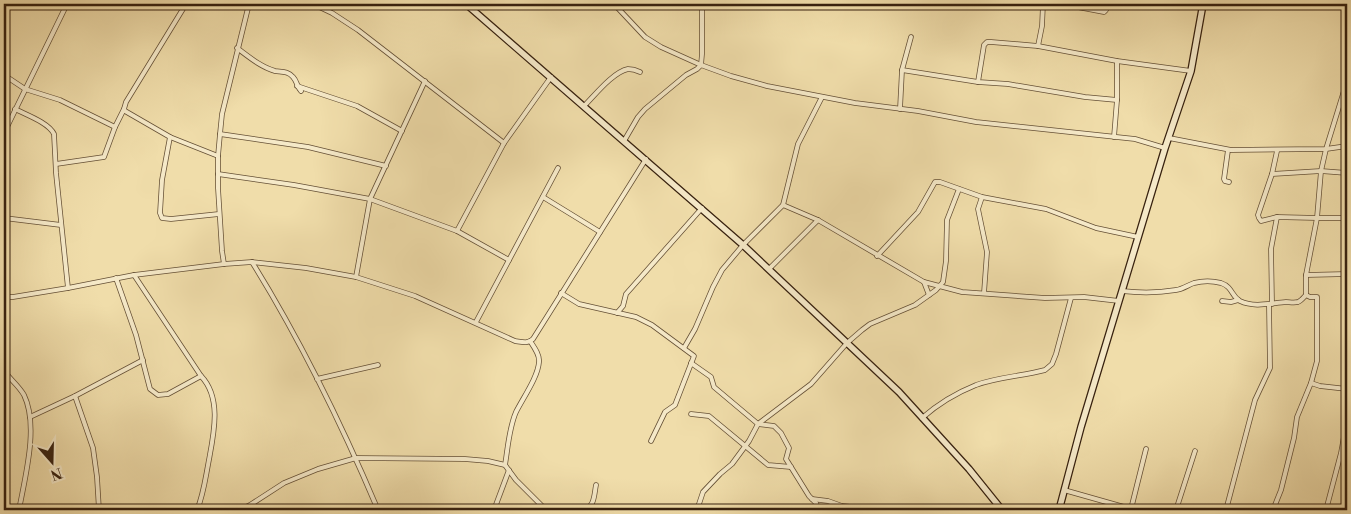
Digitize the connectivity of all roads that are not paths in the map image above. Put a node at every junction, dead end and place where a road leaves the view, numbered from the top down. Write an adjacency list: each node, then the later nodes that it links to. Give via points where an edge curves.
1 (67, 4): 26 (street)
2 (186, 4): 32 (street)
3 (250, 4): 14 (street)
4 (313, 4): 22 (street, via 358,30)
5 (614, 4): 16 (street, via 645,37)
6 (704, 4): 16 (street)
7 (1043, 4): 13 (street)
8 (1062, 4): 9 (street, via 1104,12)
9 (1108, 4)
10 (1203, 4): 18 (street)
11 (471, 5): 21 (street)
12 (911, 36): 17 (street)
13 (1038, 46): 15 (street); 24 (street, via 987,42)
14 (238, 48): 25 (street, via 256,62 291,75); 37 (street)
15 (1116, 61): 18 (street); 29 (street)
16 (701, 65): 28 (street, via 767,86); 41 (street, via 645,109)
17 (902, 70): 24 (street); 33 (street)
18 (1191, 71): 40 (street)
19 (640, 72): 30 (street, via 632,69 616,75)
20 (4, 75): 26 (street)
21 (551, 77): 30 (street); 42 (street)
22 (425, 81): 35 (street); 42 (street)
23 (1347, 81): 45 (street)
24 (978, 82): 29 (street)
25 (297, 86): 27 (street); 35 (street, via 357,106)
26 (26, 89): 31 (street); 34 (street, via 60,100)
27 (301, 91)
28 (822, 97): 33 (street); 62 (street, via 798,144)
29 (1117, 100): 39 (street)
30 (584, 106): 41 (street)
31 (16, 109): 36 (street); 50 (street, via 52,130)
32 (124, 109): 34 (street); 38 (street)
33 (900, 109): 39 (street, via 976,122)
34 (115, 127): 50 (street, via 104,157)
35 (402, 131): 51 (street)
36 (4, 133)
37 (220, 134): 48 (street); 51 (street, via 308,147)
38 (170, 137): 48 (street); 64 (street, via 162,180 162,218 171,220)
39 (1114, 137): 44 (street)
40 (1169, 138): 44 (street); 46 (street)
41 (624, 141): 49 (street)
42 (504, 143): 71 (street)
43 (1347, 146): 45 (street)
44 (1165, 148): 73 (street)
45 (1326, 149): 47 (street); 53 (street)
46 (1228, 150): 47 (street); 57 (street, via 1224,179)
47 (1276, 150): 56 (street)
48 (218, 156): 55 (street)
49 (646, 159): 63 (street); 72 (street)
50 (56, 164): 70 (street)
51 (386, 166): 61 (street)
52 (558, 168): 59 (street)
53 (1321, 171): 54 (street); 56 (street); 67 (street)
54 (1347, 173)
55 (218, 174): 61 (street); 64 (street)
56 (1272, 174): 65 (street, via 1258,218 1261,221)
57 (1229, 182)
58 (959, 189): 60 (street); 75 (street, via 935,182 918,212); 86 (street, via 947,220 946,261)
59 (543, 197): 72 (street); 76 (street)
60 (982, 197): 73 (street, via 1046,210 1096,228); 90 (street, via 978,209 987,252)
61 (370, 199): 71 (street); 83 (street)
62 (783, 205): 69 (street); 74 (street)
63 (702, 208): 74 (street); 99 (street, via 626,294)
64 (220, 214): 78 (street)
65 (1277, 217): 67 (street); 98 (street, via 1271,249)
66 (4, 218): 70 (street)
67 (1317, 218): 68 (street); 82 (street)
68 (1347, 218)
69 (818, 220): 75 (street); 79 (street)
70 (61, 225): 87 (street)
71 (456, 231): 76 (street)
72 (600, 232): 89 (street)
73 (1139, 237): 88 (street)
74 (743, 245): 79 (street); 103 (street, via 722,270)
75 (878, 256): 85 (street)
76 (509, 260): 100 (street)
77 (252, 262): 78 (street); 83 (street); 109 (street)
78 (224, 264): 81 (street)
79 (769, 269): 102 (street)
80 (1347, 274): 82 (street)
81 (134, 275): 84 (street); 108 (street)
82 (1306, 275): 92 (street)
83 (356, 277): 100 (street, via 415,296)
84 (116, 278): 87 (street); 104 (street)
85 (924, 282): 86 (street); 91 (street)
86 (940, 286): 90 (street); 91 (street)
87 (68, 288): 93 (street)
88 (1122, 291): 95 (street, via 1164,292 1194,283 1221,283 1228,286); 97 (street)
89 (561, 293): 99 (street, via 579,304); 101 (street)
90 (984, 293): 94 (street)
91 (929, 295): 102 (street, via 915,305 870,324)
92 (1308, 296): 98 (street, via 1298,302); 110 (street, via 1316,297 1317,361)
93 (4, 297)
94 (1071, 298): 97 (street); 115 (street, via 1056,354 1045,370 977,385 934,407)
95 (1238, 300): 96 (street); 98 (street)
96 (1222, 301)
97 (1119, 302): 127 (street)
98 (1271, 305): 147 (street, via 1270,368 1255,400)
99 (617, 314): 103 (street, via 636,317)
100 (476, 322): 101 (street, via 515,341)
101 (530, 341): 123 (street, via 540,360 538,370 516,412)
102 (847, 343): 115 (street); 117 (street, via 811,384)
103 (684, 348): 105 (street, via 694,356)
104 (143, 360): 108 (street, via 150,389 158,395 168,394); 112 (street)
105 (691, 363): 117 (street, via 711,376 714,387); 118 (street, via 676,405 665,412)
106 (378, 365): 109 (street)
107 (4, 371): 114 (street, via 25,397)
108 (201, 376): 133 (street, via 210,391 215,417 201,499)
109 (317, 378): 122 (street)
110 (1311, 383): 111 (street); 148 (street, via 1297,417)
111 (1347, 389)
112 (76, 396): 114 (street); 132 (street, via 93,448)
113 (692, 414): 119 (street, via 709,416)
114 (30, 417): 131 (street, via 31,440)
115 (922, 418): 143 (street)
116 (1347, 420): 149 (street)
117 (758, 424): 119 (street); 124 (street, via 774,426 781,433 789,448 786,459)
118 (652, 441)
119 (746, 446): 124 (street, via 768,466); 140 (street, via 702,492)
120 (1146, 449): 130 (street)
121 (1195, 451): 146 (street)
122 (356, 458): 123 (street, via 465,459); 134 (street, via 284,483); 135 (street)
123 (505, 465): 125 (street)
124 (791, 467): 128 (street)
125 (509, 470): 136 (street); 137 (street, via 546,509)
126 (596, 485): 138 (street, via 593,503 587,510)
127 (1064, 490): 130 (street); 144 (street)
128 (812, 499): 141 (street); 142 (street)
129 (647, 507): 139 (street)
130 (1131, 509): 145 (street)
131 (19, 510)
132 (99, 510)
133 (196, 510)
134 (240, 510)
135 (378, 510)
136 (494, 510)
137 (552, 510)
138 (582, 510)
139 (653, 510)
140 (697, 510)
141 (820, 510)
142 (854, 510)
143 (1002, 510)
144 (1059, 510)
145 (1140, 510)
146 (1176, 510)
147 (1226, 510)
148 (1273, 510)
149 (1326, 510)

